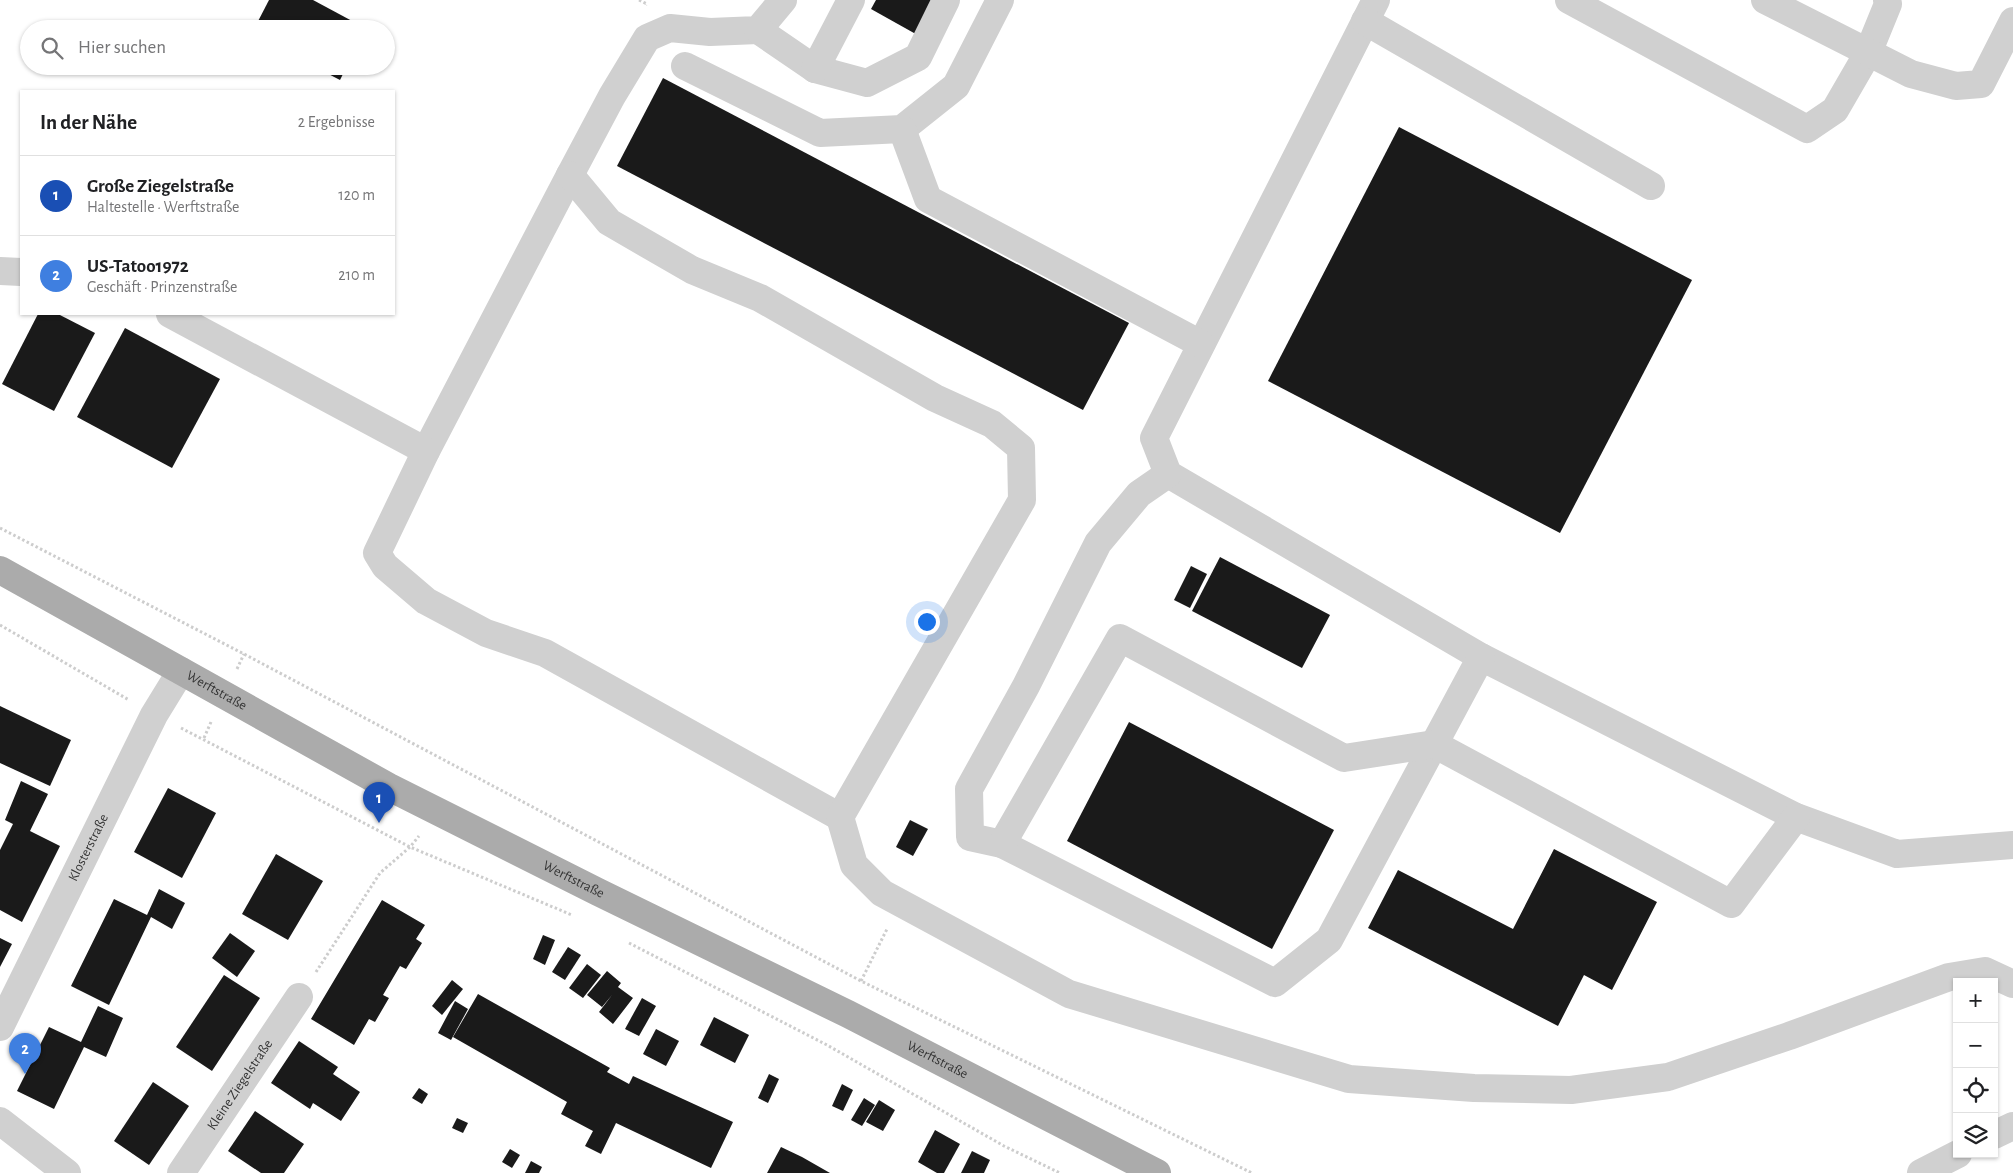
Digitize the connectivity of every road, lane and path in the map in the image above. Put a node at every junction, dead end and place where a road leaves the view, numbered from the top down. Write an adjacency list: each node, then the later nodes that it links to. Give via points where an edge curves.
1 (783, 0): 10 (street)
2 (851, 0): 13 (street)
3 (946, 0): 13 (street, via 918,57 867,83)
4 (1000, 0): 14 (street, via 956,86)
5 (1569, 0): 11 (street, via 1807,129 1835,110)
6 (1765, 0): 11 (street)
7 (1887, 0): 11 (street)
8 (1370, 10): 16 (street); 20 (street)
9 (2013, 21): 11 (street, via 1981,84 1956,86 1911,74)
10 (758, 30): 13 (street); 15 (street, via 710,32 670,28 647,38)
11 (1868, 53)
12 (685, 66): 14 (street, via 820,133)
13 (815, 69)
14 (902, 129): 20 (street, via 928,199)
15 (570, 175): 21 (street); 31 (street, via 609,222 692,270 760,298 935,398 992,424 1021,448 1022,500)
16 (1651, 186)
17 (0, 271): 18 (street)
18 (20, 272)
19 (172, 315): 21 (street)
20 (1201, 344): 22 (street, via 1154,438)
21 (426, 451): 31 (street, via 377,553 385,566 426,602 486,633 545,653)
22 (1168, 474): 26 (street); 33 (street, via 1139,494 1098,543 969,790 970,837)
23 (0, 528): 49 (path, via 253,658 861,981)
24 (0, 570): 27 (main road, Werftstraße)
25 (0, 625): 28 (path)
26 (1481, 657): 29 (street); 32 (street)
27 (181, 671): 28 (street, Klosterstraße); 30 (main road, Werftstraße, via 389,787)
28 (154, 715): 35 (path); 40 (street, Klosterstraße)
29 (1434, 744): 32 (street, via 1731,904); 33 (street, via 1344,758 1120,638); 33 (street, via 1329,940 1275,982)
30 (440, 811): 35 (path); 48 (main road, Werftstraße, via 848,1014)
31 (840, 817): 38 (street, via 854,865 882,893 1069,994 1349,1079 1474,1088 1570,1090 1668,1077 1949,977 1985,970)
32 (1796, 817): 34 (street, via 1898,854)
33 (1002, 844)
34 (2013, 845)
35 (410, 847): 36 (path); 39 (path, via 380,873)
36 (573, 916)
37 (626, 942): 47 (path, via 827,1045 1004,1146)
38 (2013, 984)
39 (299, 997): 46 (street, Kleine Ziegelstraße)
40 (0, 1027)
41 (0, 1122): 45 (street)
42 (2013, 1126): 43 (street)
43 (1998, 1133)
44 (1953, 1157): 50 (street)
45 (67, 1173)
46 (180, 1173)
47 (1060, 1173)
48 (1157, 1173)
49 (1252, 1173)
50 (1921, 1173)

